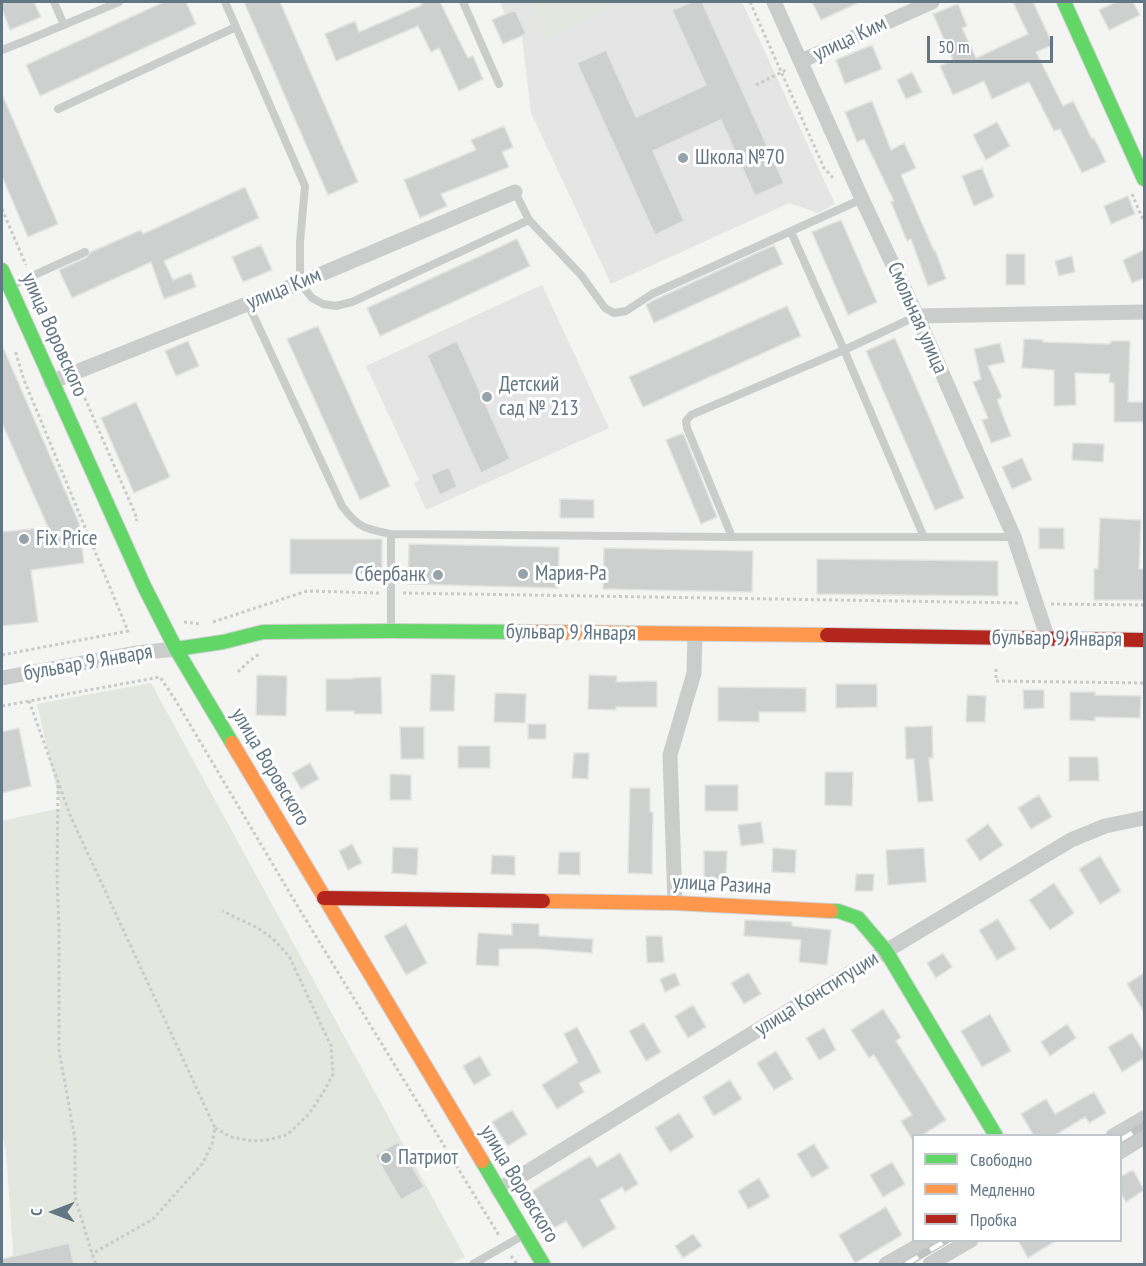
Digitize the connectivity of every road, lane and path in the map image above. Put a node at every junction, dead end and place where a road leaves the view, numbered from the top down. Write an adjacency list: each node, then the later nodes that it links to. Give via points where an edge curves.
1 (54, 2): 9 (lane)
2 (225, 2): 10 (lane)
3 (463, 2): 14 (lane)
4 (750, 2): 13 (path)
5 (774, 2): 12 (street, Смольная улица)
6 (932, 2): 12 (street, улица Ким)
7 (1064, 2): 17 (main road)
8 (113, 3): 9 (lane)
9 (64, 25): 11 (lane)
10 (236, 27): 16 (lane); 27 (lane, via 305,186)
11 (2, 50)
12 (796, 64): 13 (path); 19 (street, Смольная улица)
13 (781, 73): 15 (path); 20 (path, via 824,168)
14 (499, 84)
15 (756, 85)
16 (58, 109)
17 (1144, 179)
18 (515, 192): 22 (lane); 27 (street, улица Ким)
19 (862, 199): 20 (lane); 31 (street, Смольная улица)
20 (848, 206): 23 (lane)
21 (2, 210): 26 (path)
22 (529, 220): 23 (lane, via 581,275 605,308 614,313 626,311 652,294); 27 (lane, via 352,302 323,304)
23 (791, 232): 33 (lane)
24 (85, 252): 26 (lane)
25 (2, 270): 28 (main road, улица Воровского)
26 (31, 276): 28 (lane); 34 (path)
27 (300, 283): 29 (street, улица Ким)
28 (10, 295): 35 (main road, улица Воровского)
29 (248, 304): 34 (street, улица Ким); 37 (lane, via 342,506 352,520 368,529)
30 (1144, 312): 31 (street)
31 (917, 316): 33 (lane); 40 (street, Смольная улица)
32 (15, 349): 50 (path, via 24,380 128,631)
33 (844, 350): 38 (lane, via 692,415 686,421); 39 (lane)
34 (74, 373): 35 (street, улица Ким); 36 (path, via 137,518)
35 (51, 382): 49 (main road, улица Воровского)
36 (135, 526)
37 (391, 534): 38 (lane); 41 (lane)
38 (732, 537): 39 (lane)
39 (924, 537): 40 (lane)
40 (1014, 537): 42 (street, Смольная улица)
41 (391, 593): 42 (path); 44 (path, via 307,591 204,625); 45 (lane)
42 (1036, 604): 43 (path); 47 (street, Смольная улица)
43 (1144, 605)
44 (178, 620)
45 (391, 631): 46 (main road, бульвар 9 Января); 49 (main road, бульвар 9 Января, via 263,632)
46 (695, 634): 47 (main road, бульвар 9 Января); 59 (street, via 694,673 670,755)
47 (1048, 639): 48 (main road, бульвар 9 Января)
48 (1144, 640)
49 (176, 649): 52 (street, бульвар 9 Января); 58 (main road, улица Воровского)
50 (2, 655)
51 (996, 669): 53 (path, via 996,681)
52 (2, 678)
53 (1144, 683)
54 (29, 701): 55 (path); 56 (path); 72 (path, via 160,677)
55 (2, 706)
56 (58, 781): 63 (path, via 70,815); 73 (path, via 59,1050 75,1139 75,1197)
57 (1144, 818): 61 (street, улица Конституции, via 1105,826 1071,840)
58 (324, 898): 59 (main road, улица Разина); 68 (main road, улица Воровского)
59 (675, 903): 61 (main road, улица Разина, via 838,911 858,918)
60 (222, 911): 63 (path, via 256,927 290,956 331,1046 333,1074 309,1114 287,1135 252,1141 231,1137)
61 (886, 951): 64 (main road, улица Разина); 68 (street, улица Конституции)
62 (1144, 1118): 65 (street)
63 (215, 1128): 73 (path, via 203,1164 153,1219)
64 (995, 1134)
65 (1116, 1134)
66 (1144, 1137): 67 (street)
67 (1122, 1151)
68 (498, 1190): 69 (main road, улица Воровского)
69 (525, 1235): 72 (lane); 77 (main road, улица Воровского)
70 (924, 1242): 78 (street)
71 (968, 1242): 79 (street)
72 (505, 1246): 75 (lane); 76 (path)
73 (92, 1254): 74 (path)
74 (96, 1264)
75 (473, 1264)
76 (517, 1264)
77 (543, 1264)
78 (886, 1264)
79 (930, 1264)

